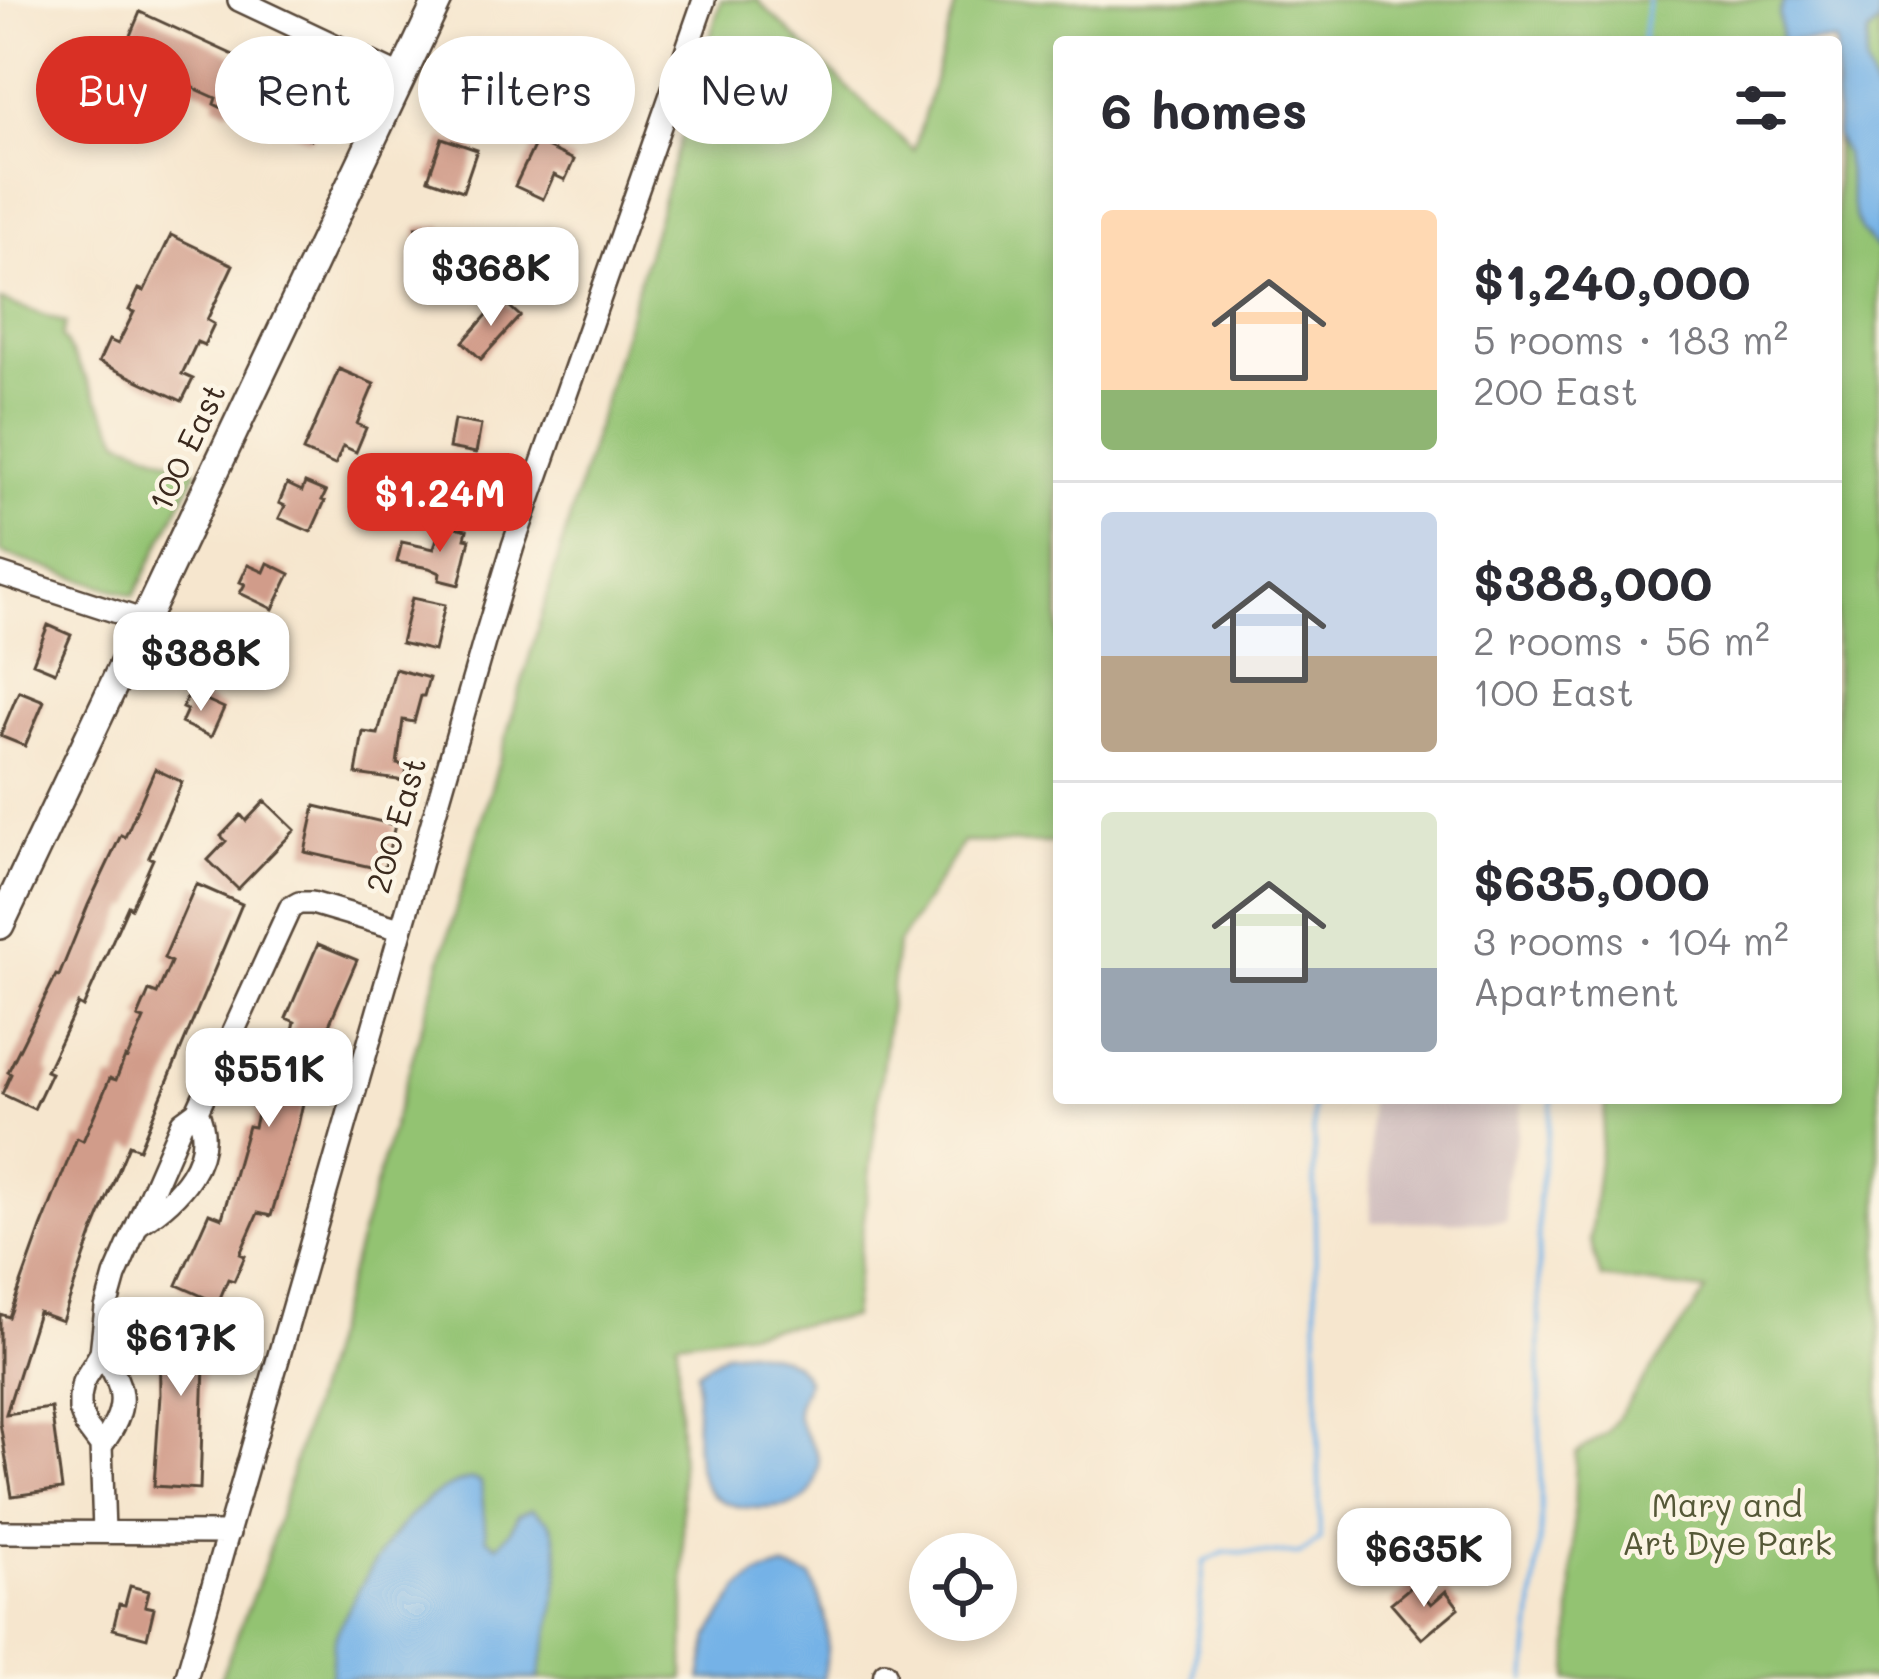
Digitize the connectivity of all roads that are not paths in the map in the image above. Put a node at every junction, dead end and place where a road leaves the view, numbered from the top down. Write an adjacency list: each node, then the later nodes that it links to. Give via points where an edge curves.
1 (239, 0): 4 (street)
2 (438, 0): 4 (main road, 100 East)
3 (704, 0): 8 (street, 200 East, via 513,547)
4 (402, 77): 6 (main road, 100 East)
5 (0, 574): 6 (street)
6 (145, 621): 7 (main road, 100 East)
7 (0, 925)
8 (400, 929): 9 (street, via 327,906 290,908); 15 (street, 200 East)
9 (197, 1111): 10 (street, via 182,1121); 10 (street, via 203,1138 193,1173)
10 (140, 1223): 11 (street, via 106,1308)
11 (101, 1353): 12 (street, via 80,1397); 12 (street, via 123,1398)
12 (101, 1446): 14 (street)
13 (0, 1532): 14 (street)
14 (104, 1532): 15 (street)
15 (229, 1533): 16 (street, 200 East)
16 (186, 1679)

